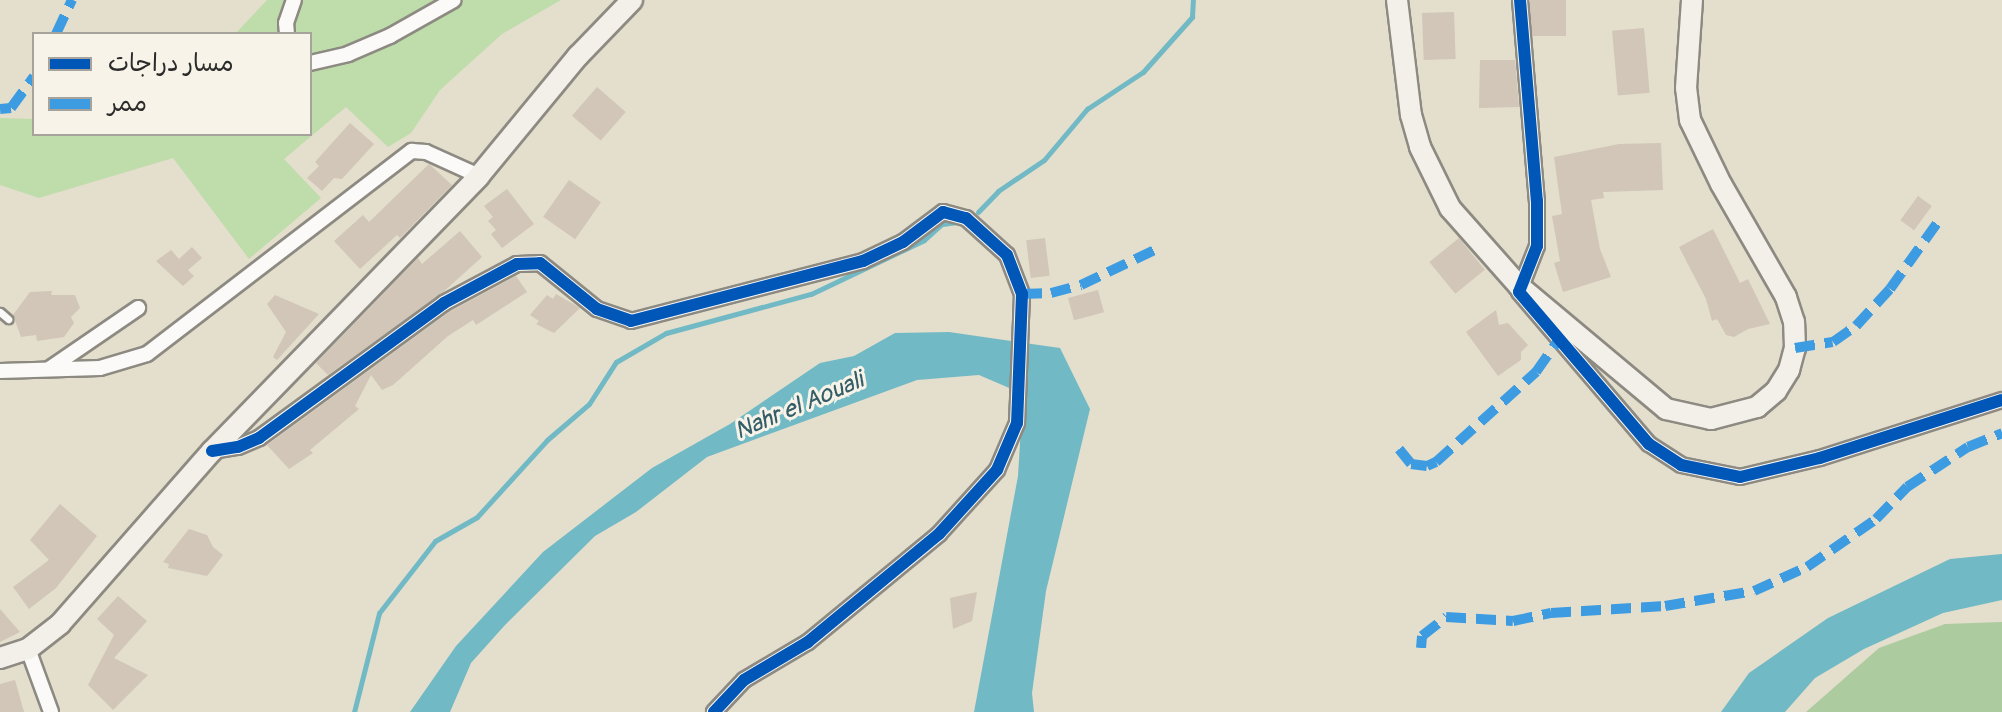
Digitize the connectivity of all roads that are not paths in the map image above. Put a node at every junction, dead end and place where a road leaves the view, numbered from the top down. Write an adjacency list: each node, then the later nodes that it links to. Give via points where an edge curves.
1 (294, 0): 7 (street)
2 (454, 0): 8 (street, via 390,36)
3 (632, 0): 9 (main road, via 578,56)
4 (1397, 0): 10 (main road, via 1420,147 1450,208)
5 (1520, 0): 10 (street, via 1537,246)
6 (1692, 0): 10 (main road, via 1686,88 1690,120 1786,297 1794,322 1789,370 1757,407 1711,419 1688,417 1666,409)
7 (287, 32)
8 (312, 63)
9 (479, 176): 14 (street, via 412,151 160,347 110,367); 17 (main road)
10 (1519, 286): 16 (street, via 1529,308 1649,444 1681,465 1740,477 1820,458)
11 (138, 308): 14 (street)
12 (0, 312): 13 (lane)
13 (8, 319)
14 (47, 370): 15 (street)
15 (0, 371)
16 (2002, 400)
17 (212, 451): 18 (main road, via 60,624); 21 (street, via 259,438 444,303 526,261 548,267 597,309 631,321 863,261 903,242 943,212 966,218 1007,255 1020,284 1017,423 997,470 939,534 808,642 744,680)
18 (28, 649): 19 (main road); 20 (street)
19 (0, 658)
20 (51, 712)
21 (714, 712)

